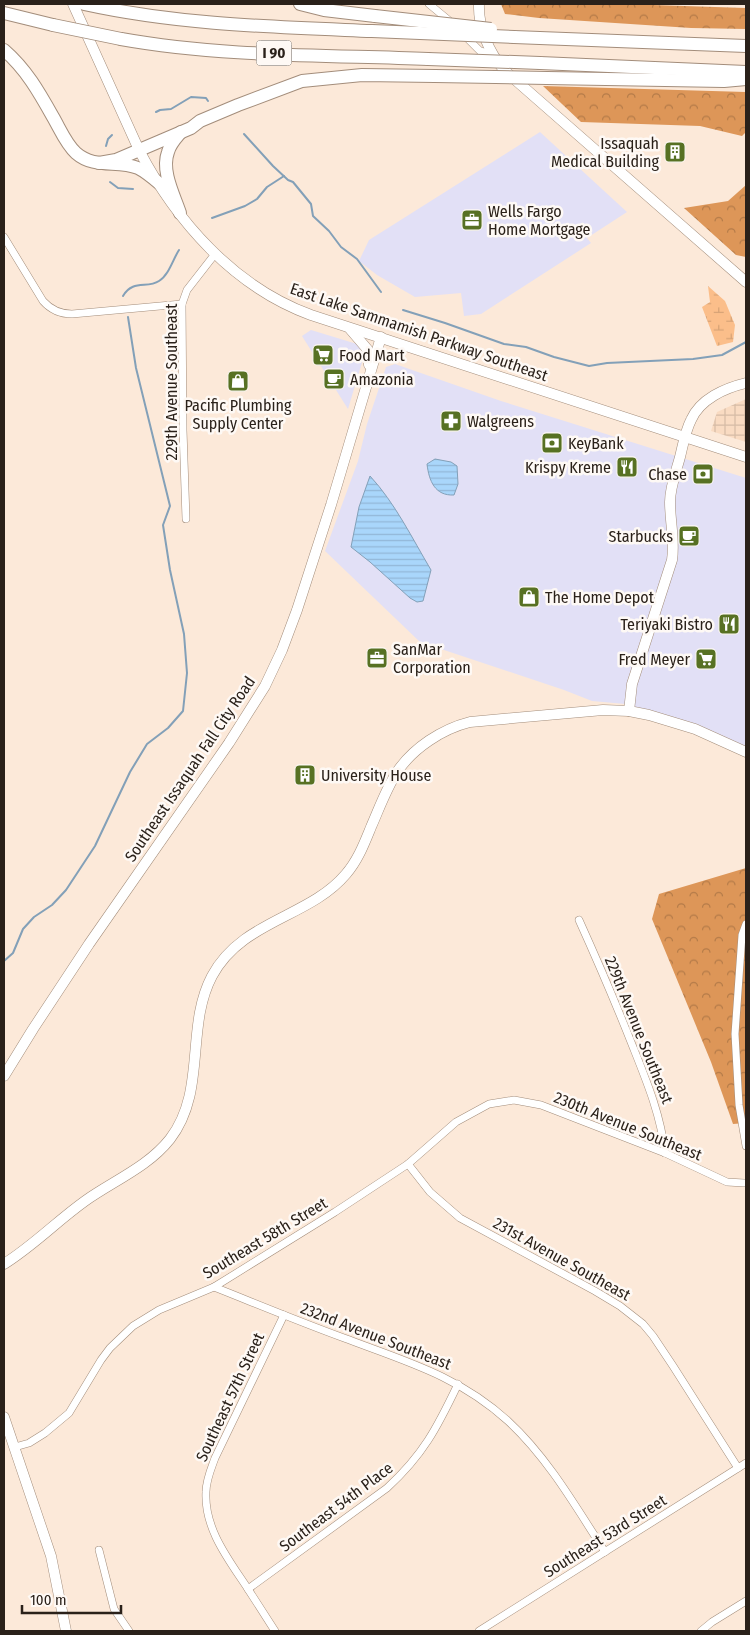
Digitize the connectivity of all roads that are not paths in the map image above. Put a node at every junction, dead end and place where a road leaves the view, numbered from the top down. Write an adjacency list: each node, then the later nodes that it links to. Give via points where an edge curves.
1 (73, 4): 14 (main road, East Lake Sammamish Parkway Southeast)
2 (84, 4): 7 (highway, I 90, bridge, via 152,17 216,23)
3 (300, 4): 7 (highway, bridge, via 324,10)
4 (429, 4): 10 (street, via 480,51)
5 (479, 4): 10 (main road, via 483,34)
6 (4, 13): 11 (highway, I 90, bridge, via 121,39 216,51)
7 (512, 34): 8 (highway)
8 (746, 46)
9 (4, 50): 15 (highway, via 20,64 36,86 74,152)
10 (492, 54): 20 (main road, via 518,84)
11 (746, 72)
12 (746, 79): 13 (highway, bridge, via 362,75 302,81 271,91)
13 (186, 130): 14 (highway); 17 (highway, via 169,149 166,160)
14 (139, 150): 15 (highway); 16 (main road, East Lake Sammamish Parkway Southeast)
15 (99, 164): 16 (highway, via 136,167)
16 (160, 184): 17 (main road, East Lake Sammamish Parkway Southeast)
17 (180, 213): 19 (main road, East Lake Sammamish Parkway Southeast)
18 (4, 237): 21 (street, via 44,301 60,313)
19 (215, 254): 21 (street, 229th Avenue Southeast, via 187,290); 22 (main road, East Lake Sammamish Parkway Southeast, via 277,299)
20 (746, 282)
21 (182, 304): 28 (street, 229th Avenue Southeast)
22 (347, 326): 23 (main road, East Lake Sammamish Parkway Southeast); 24 (main road, via 368,350)
23 (380, 337): 24 (main road, Southeast Issaquah Fall City Road); 26 (main road, East Lake Sammamish Parkway Southeast)
24 (367, 383): 34 (main road, Southeast Issaquah Fall City Road, via 312,566 282,650 265,686 89,944)
25 (746, 383): 26 (main road, via 721,392 702,404 691,420)
26 (685, 438): 27 (main road, East Lake Sammamish Parkway Southeast); 29 (main road, via 670,502 672,560 632,684)
27 (746, 457)
28 (186, 519)
29 (629, 711): 30 (main road, via 695,729); 40 (main road, via 603,710 470,722 447,730 406,761 387,788 360,854 339,882 316,899 247,937 219,966 206,991 202,1008 191,1098 170,1139 142,1165 85,1201)
30 (746, 752)
31 (579, 920): 37 (street, 229th Avenue Southeast, via 651,1092)
32 (746, 924): 33 (street, via 742,935)
33 (743, 958): 36 (street, via 735,1051)
34 (4, 1076)
35 (500, 1102): 37 (street, 230th Avenue Southeast, via 514,1100 541,1105); 38 (street, Southeast 58th Street, via 456,1122)
36 (746, 1146)
37 (665, 1153): 39 (street, 230th Avenue Southeast, via 728,1182)
38 (408, 1164): 41 (street, Southeast 58th Street); 47 (street, 231st Avenue Southeast, via 430,1192 460,1218 620,1306 643,1324)
39 (745, 1183)
40 (4, 1264)
41 (214, 1287): 42 (street, 232nd Avenue Southeast); 45 (street, Southeast 58th Street, via 159,1310 128,1330 101,1360 69,1413 45,1433)
42 (284, 1315): 43 (street, 232nd Avenue Southeast, via 425,1368); 50 (street, Southeast 57th Street, via 215,1458 206,1491 214,1534)
43 (458, 1384): 49 (street, 232nd Avenue Southeast, via 492,1407 530,1444 562,1485); 50 (street, Southeast 54th Place, via 434,1434 403,1473)
44 (4, 1417): 45 (main road)
45 (15, 1447): 52 (main road, via 51,1556)
46 (746, 1463): 47 (street, Southeast 53rd Street)
47 (738, 1468): 49 (street, Southeast 53rd Street)
48 (99, 1550): 53 (street, via 114,1609)
49 (605, 1552): 55 (street, Southeast 53rd Street)
50 (248, 1589): 54 (street)
51 (746, 1601): 56 (street)
52 (66, 1631)
53 (129, 1631)
54 (275, 1631)
55 (479, 1631)
56 (701, 1631)

